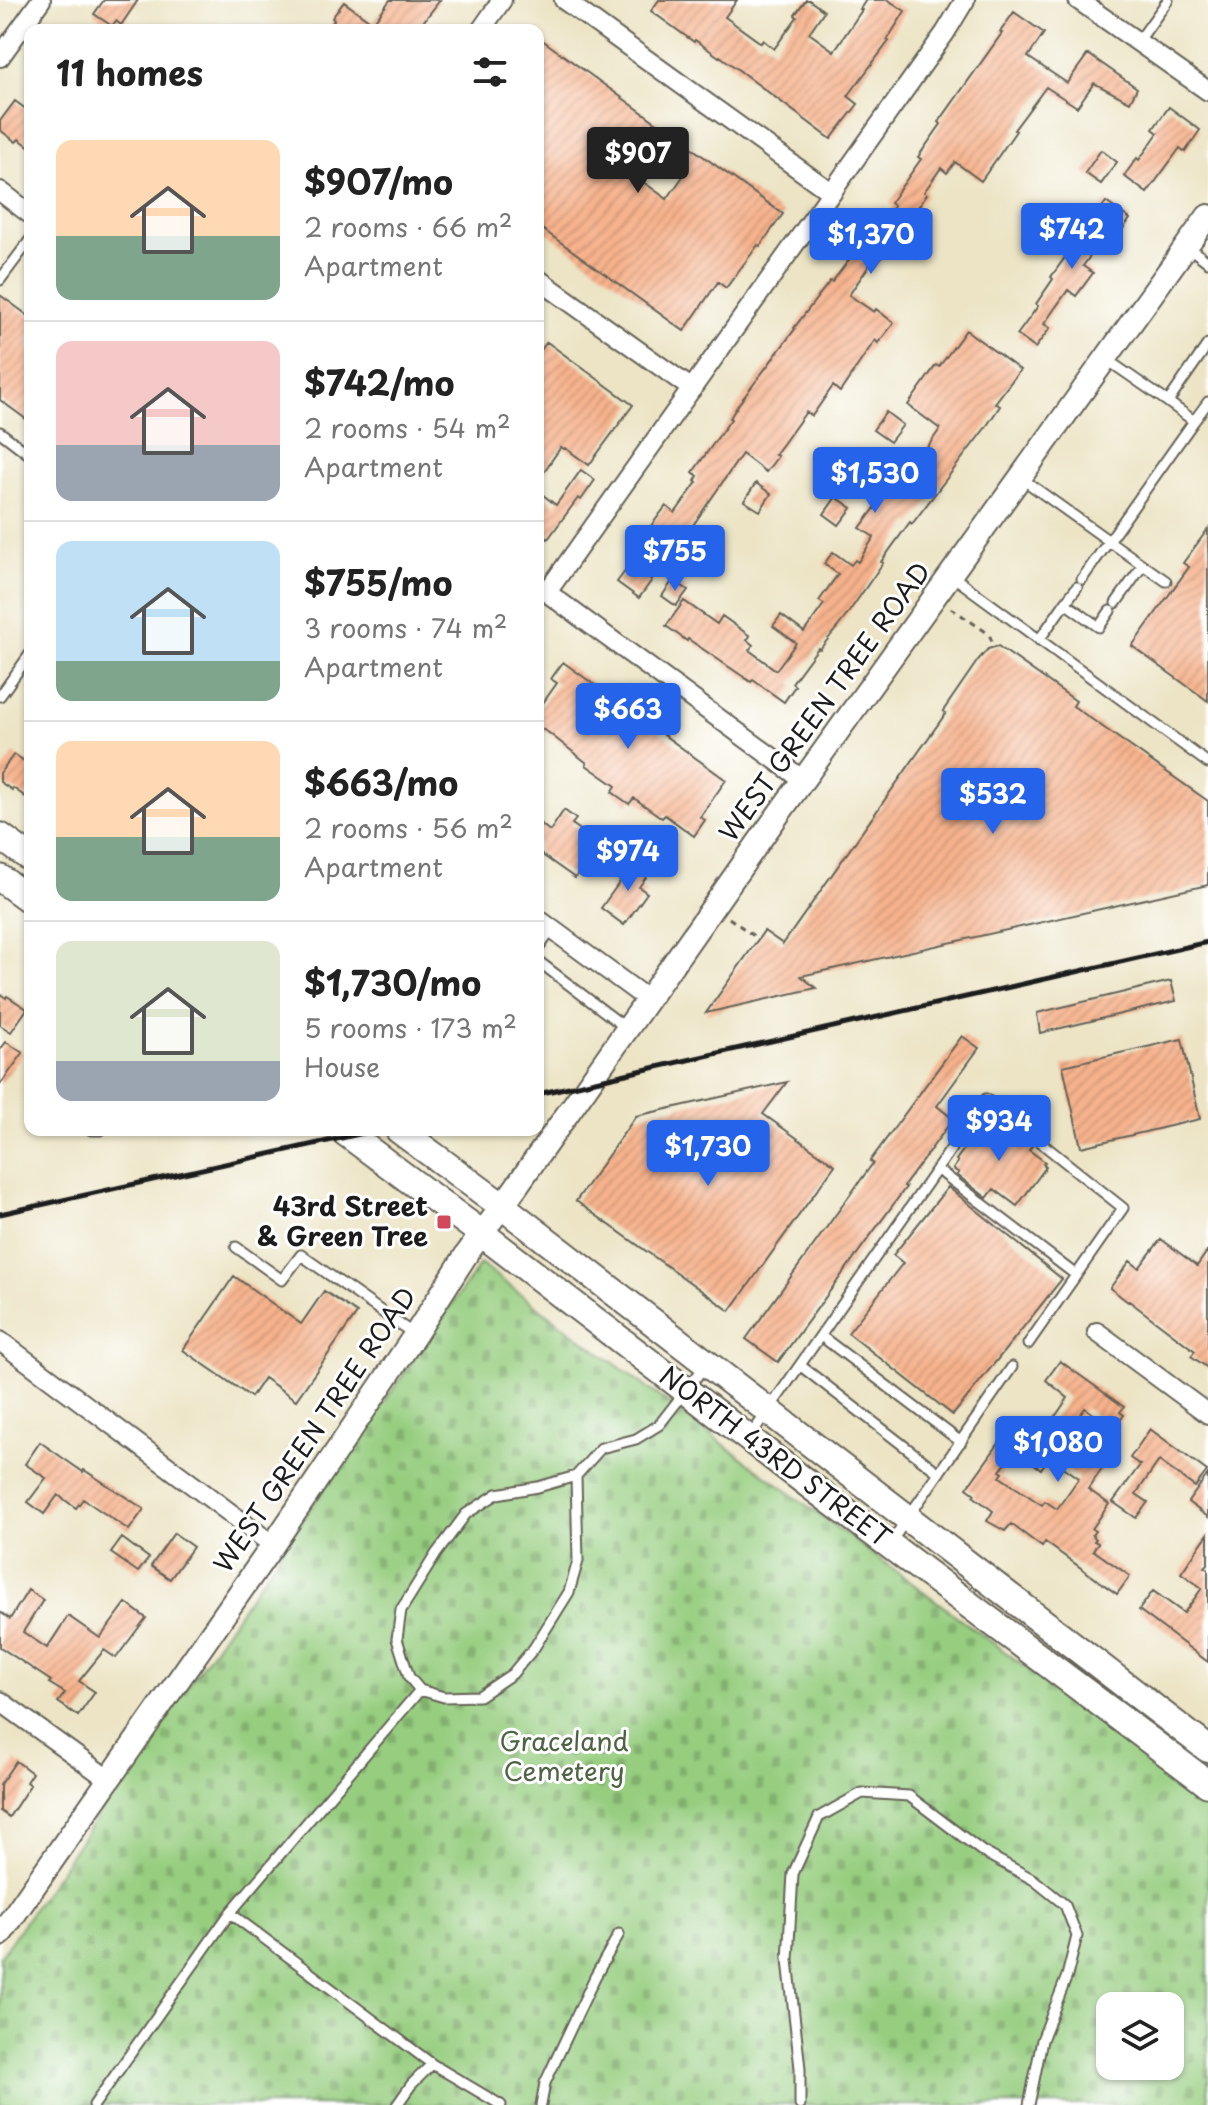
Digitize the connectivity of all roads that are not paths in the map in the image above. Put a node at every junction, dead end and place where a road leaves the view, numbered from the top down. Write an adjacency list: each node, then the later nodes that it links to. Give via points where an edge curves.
1 (41, 0): 9 (street)
2 (502, 0): 7 (street)
3 (564, 0): 12 (street)
4 (965, 0): 12 (street)
5 (1078, 0): 8 (street)
6 (1168, 0): 8 (lane)
7 (485, 24)
8 (1138, 42): 10 (street)
9 (0, 57)
10 (1208, 91)
11 (0, 191): 13 (street)
12 (832, 193): 22 (street)
13 (24, 209)
14 (1208, 216): 15 (street, WEST GREEN TREE ROAD)
15 (1187, 246): 17 (lane); 21 (street, WEST GREEN TREE ROAD)
16 (24, 248): 18 (lane)
17 (1208, 262)
18 (0, 280)
19 (544, 283): 22 (street)
20 (1208, 344): 23 (lane)
21 (1106, 359): 23 (lane); 28 (street, WEST GREEN TREE ROAD)
22 (692, 389): 33 (street)
23 (1168, 402): 25 (lane)
24 (1208, 402): 25 (lane)
25 (1194, 421): 29 (lane)
26 (0, 432): 27 (lane)
27 (24, 450)
28 (1021, 478): 29 (lane); 31 (street, WEST GREEN TREE ROAD)
29 (1109, 541): 30 (lane); 35 (lane)
30 (1143, 565): 32 (lane); 35 (lane, via 1099,627)
31 (951, 575): 36 (lane); 40 (street, WEST GREEN TREE ROAD)
32 (1166, 581)
33 (544, 586)
34 (544, 590): 40 (street)
35 (1065, 603): 36 (lane)
36 (1039, 640): 39 (lane)
37 (24, 662): 38 (lane)
38 (0, 696)
39 (1208, 763)
40 (803, 780): 47 (street, WEST GREEN TREE ROAD)
41 (0, 836): 42 (main road)
42 (24, 854)
43 (0, 878): 44 (main road)
44 (24, 896)
45 (545, 924): 47 (street)
46 (544, 966): 48 (lane)
47 (647, 999): 48 (street, WEST GREEN TREE ROAD)
48 (626, 1028): 52 (street, WEST GREEN TREE ROAD)
49 (350, 1136): 53 (main road, NORTH 43RD STREET)
50 (407, 1136): 52 (main road, NORTH 43RD STREET)
51 (937, 1169): 55 (lane); 55 (lane, via 986,1099 1123,1208); 58 (lane)
52 (502, 1206): 53 (street, WEST GREEN TREE ROAD); 61 (main road, NORTH 43RD STREET)
53 (481, 1233): 57 (street, WEST GREEN TREE ROAD); 64 (main road, NORTH 43RD STREET)
54 (236, 1247): 57 (lane, via 282,1280 301,1255)
55 (1076, 1275): 60 (lane)
56 (1097, 1332): 66 (street)
57 (415, 1335): 72 (street, WEST GREEN TREE ROAD)
58 (821, 1336): 62 (lane); 68 (lane)
59 (0, 1341): 72 (street)
60 (1028, 1344)
61 (708, 1364): 64 (lane); 65 (main road, NORTH 43RD STREET)
62 (801, 1366): 65 (lane); 69 (lane)
63 (1012, 1367): 68 (lane)
64 (686, 1390): 67 (main road, NORTH 43RD STREET); 70 (lane, via 659,1425 636,1439 601,1448)
65 (769, 1411): 67 (lane); 71 (main road, NORTH 43RD STREET)
66 (1208, 1414)
67 (749, 1438): 73 (main road, NORTH 43RD STREET)
68 (961, 1442): 69 (lane)
69 (939, 1473): 71 (lane)
70 (576, 1476): 74 (lane, via 578,1561 569,1592 534,1648 512,1674 479,1696 444,1697); 74 (lane, via 497,1494 466,1514 436,1554 401,1610 397,1639 409,1677)
71 (908, 1518): 73 (lane); 76 (main road, NORTH 43RD STREET)
72 (273, 1545): 77 (street, WEST GREEN TREE ROAD)
73 (889, 1545): 78 (main road, NORTH 43RD STREET)
74 (420, 1690): 79 (lane)
75 (0, 1701): 77 (street)
76 (1208, 1749)
77 (108, 1779): 81 (street, WEST GREEN TREE ROAD)
78 (1208, 1784)
79 (230, 1913): 82 (lane); 83 (lane)
80 (619, 1934): 86 (lane, via 545,2083)
81 (0, 1935)
82 (432, 2064): 84 (lane); 85 (lane)
83 (94, 2105)
84 (397, 2105)
85 (501, 2105)
86 (541, 2105)
87 (800, 2105): 88 (lane, via 788,1960 793,1874 819,1817 862,1793 909,1796 1065,1905 1077,1936 1042,2040)
88 (1029, 2105)

